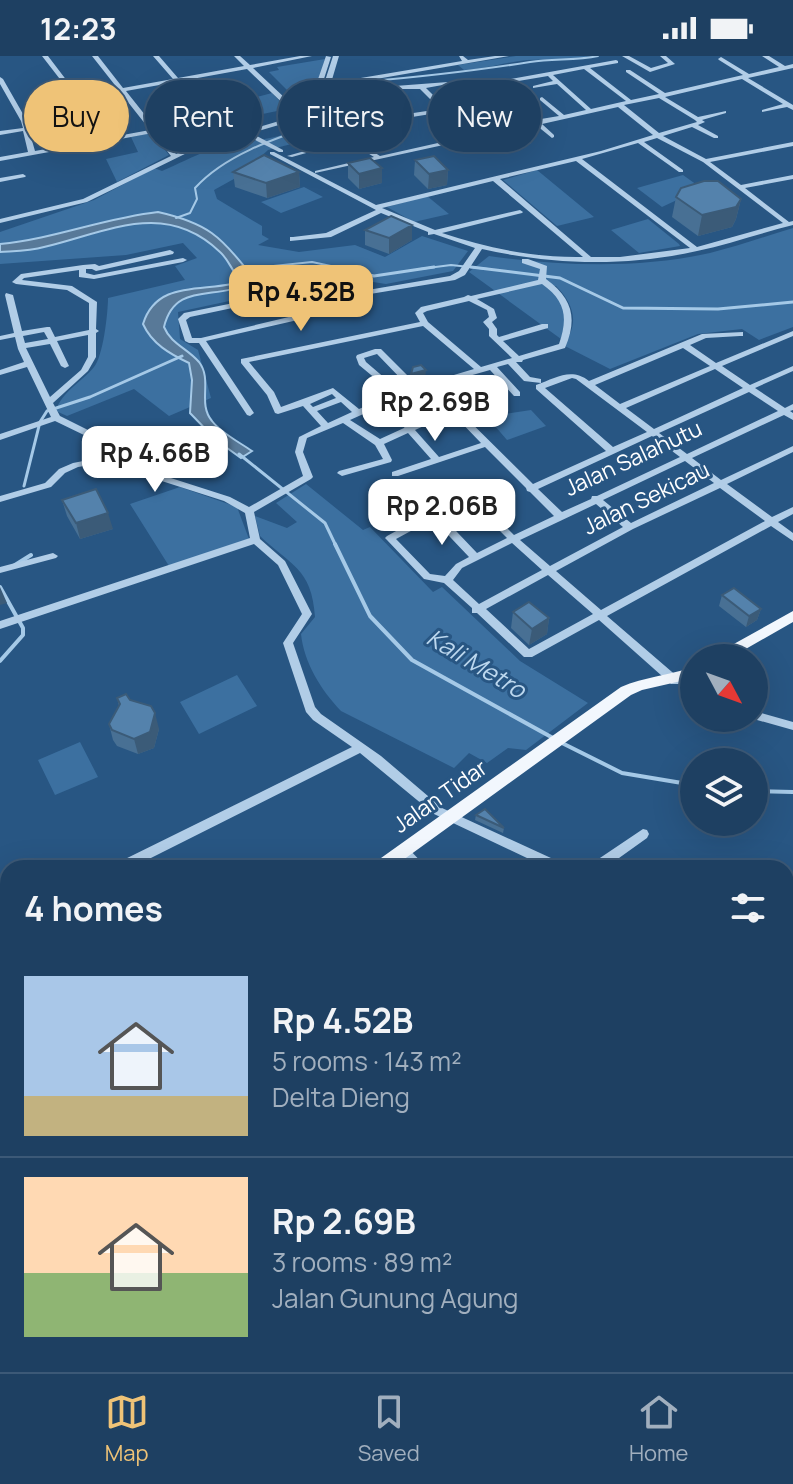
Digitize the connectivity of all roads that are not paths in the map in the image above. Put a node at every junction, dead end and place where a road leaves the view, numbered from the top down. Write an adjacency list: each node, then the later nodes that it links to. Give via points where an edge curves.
1 (45, 56): 25 (street)
2 (95, 56): 26 (street)
3 (156, 56): 27 (street)
4 (237, 56): 17 (street)
5 (246, 56): 17 (street)
6 (309, 56): 17 (street)
7 (332, 56): 16 (street); 28 (street)
8 (459, 56): 14 (street)
9 (506, 56): 14 (street)
10 (625, 56): 11 (street, via 650,70 672,65)
11 (663, 56)
12 (765, 56): 20 (street)
13 (721, 59): 23 (street)
14 (467, 62): 29 (street)
15 (616, 62): 19 (street)
16 (277, 65)
17 (251, 66): 27 (street); 37 (street)
18 (793, 66): 20 (street)
19 (586, 68): 22 (street); 44 (street)
20 (783, 69): 23 (street); 24 (street)
21 (628, 71): 41 (street)
22 (548, 73): 30 (street); 32 (street)
23 (745, 76): 41 (street); 46 (street)
24 (793, 76)
25 (64, 80)
26 (114, 80)
27 (177, 80)
28 (326, 80)
29 (360, 80)
30 (511, 80)
31 (1, 82): 38 (street)
32 (557, 82): 34 (street); 47 (street)
33 (428, 86): 36 (street)
34 (541, 86)
35 (412, 87): 36 (street)
36 (421, 87): 40 (street)
37 (278, 89)
38 (9, 93): 39 (street); 54 (street)
39 (0, 94)
40 (428, 94)
41 (663, 95): 44 (street); 53 (street)
42 (129, 99): 51 (street)
43 (542, 99): 50 (street)
44 (630, 102): 45 (street)
45 (620, 105): 47 (street); 59 (street)
46 (790, 107): 48 (street)
47 (590, 111): 50 (street)
48 (764, 111)
49 (724, 112): 53 (street)
50 (563, 117): 52 (street)
51 (145, 119)
52 (541, 121)
53 (695, 122): 59 (street); 60 (street)
54 (24, 125)
55 (541, 125): 58 (street)
56 (24, 129): 57 (street)
57 (0, 133)
58 (552, 136)
59 (659, 136): 62 (street); 78 (street)
60 (716, 137)
61 (262, 141): 66 (street)
62 (640, 142): 76 (street); 80 (street)
63 (793, 144): 78 (street)
64 (428, 145): 75 (street)
65 (0, 150): 77 (street)
66 (273, 150): 74 (street); 79 (street)
67 (38, 152): 72 (street)
68 (171, 152): 73 (street)
69 (186, 152): 73 (street)
70 (305, 152): 74 (street)
71 (369, 152): 75 (street)
72 (32, 153): 77 (street)
73 (174, 156): 90 (street, via 85,201)
74 (290, 156): 79 (street)
75 (377, 156): 81 (street)
76 (577, 158): 84 (street); 95 (street)
77 (2, 159)
78 (705, 161): 87 (street)
79 (297, 164): 81 (street); 86 (street)
80 (681, 171)
81 (317, 172): 86 (street)
82 (23, 176): 85 (street)
83 (793, 177): 87 (street)
84 (494, 178): 88 (street); 98 (street)
85 (0, 180)
86 (333, 184): 88 (street)
87 (741, 187): 91 (street)
88 (369, 205): 92 (street); 93 (street, via 328,235)
89 (520, 212): 92 (street)
90 (0, 221)
91 (791, 224): 95 (street)
92 (431, 234): 94 (street)
93 (293, 239)
94 (478, 249): 97 (street); 103 (street, via 452,278)
95 (696, 249): 98 (street)
96 (170, 252): 100 (street, via 109,269)
97 (523, 257): 98 (street); 101 (street)
98 (589, 259)
99 (183, 260): 100 (street, via 94,277 82,275)
100 (83, 267): 102 (street, via 23,276)
101 (545, 279): 105 (street); 118 (street, via 565,299 570,317 562,346)
102 (16, 282): 104 (street); 108 (street, via 88,295)
103 (356, 294): 114 (street, via 334,309); 114 (street, via 320,287 183,317 186,339)
104 (4, 295): 111 (street)
105 (468, 297): 106 (street, via 422,310); 115 (street, via 490,309 493,318 487,322)
106 (425, 323): 124 (street); 133 (street, via 244,361 278,411)
107 (545, 326): 115 (street)
108 (95, 331): 113 (street); 135 (street, via 90,363)
109 (793, 333): 122 (street)
110 (740, 334): 116 (street, via 705,336)
111 (18, 335): 112 (street); 113 (street, via 47,329); 117 (street)
112 (0, 338)
113 (51, 340): 117 (street); 120 (street)
114 (201, 340): 139 (street)
115 (498, 340): 118 (street)
116 (684, 345): 122 (street); 128 (street)
117 (22, 346): 119 (street)
118 (515, 361): 121 (street); 127 (street, via 527,379)
119 (29, 363): 125 (street); 135 (street)
120 (65, 366)
121 (492, 367): 124 (street); 132 (street)
122 (716, 367): 130 (street); 134 (street)
123 (793, 368): 130 (street)
124 (480, 370): 129 (street)
125 (0, 373)
126 (407, 380): 131 (street, via 378,351 360,357)
127 (538, 381)
128 (589, 384): 134 (street); 148 (street, via 572,375 539,387)
129 (428, 385): 131 (street); 137 (street)
130 (748, 388): 138 (street); 143 (street)
131 (399, 394): 136 (street)
132 (517, 394)
133 (309, 406): 136 (street, via 341,399); 141 (street)
134 (618, 408): 143 (street)
135 (52, 409): 144 (street, via 42,425); 149 (street)
136 (357, 412): 140 (street)
137 (457, 412): 142 (street); 146 (street)
138 (790, 412): 150 (street, Jalan Salahutu)
139 (250, 413)
140 (343, 419): 141 (street); 145 (street)
141 (326, 426): 159 (street, via 299,441 308,475 304,480)
142 (408, 428): 145 (street); 151 (street)
143 (651, 433): 148 (street); 150 (street)
144 (0, 437)
145 (378, 443): 152 (street, via 388,460)
146 (486, 444): 151 (street); 155 (street)
147 (793, 449): 154 (street, Jalan Sekicau)
148 (612, 451): 155 (street)
149 (120, 457): 157 (street, via 76,465 48,485); 159 (street, via 146,473)
150 (684, 457): 154 (street); 156 (street, Jalan Salahutu)
151 (436, 459): 153 (street)
152 (342, 473)
153 (395, 474)
154 (720, 485): 162 (street); 163 (street, Jalan Sekicau)
155 (530, 489): 161 (street)
156 (595, 498): 161 (street, Jalan Salahutu); 163 (street)
157 (0, 499)
158 (793, 510): 162 (street)
159 (249, 511): 166 (street)
160 (434, 514): 165 (street, via 427,501 461,487); 168 (street); 171 (street, via 390,538 427,577)
161 (559, 515): 165 (street, Jalan Salahutu)
162 (770, 522): 164 (street); 173 (street)
163 (630, 527): 170 (street, Jalan Sekicau)
164 (793, 538)
165 (513, 539): 168 (street, Jalan Salahutu); 170 (street)
166 (255, 540): 175 (street); 181 (street, via 282,563 307,614 288,643 310,709)
167 (53, 556): 169 (street)
168 (475, 557): 171 (street, Jalan Salahutu)
169 (7, 568)
170 (547, 570): 172 (street, Jalan Sekicau); 173 (street)
171 (447, 580): 172 (street)
172 (476, 610): 173 (street, via 528,654)
173 (598, 614): 178 (street)
174 (793, 616): 176 (main road)
175 (0, 625)
176 (744, 644)
177 (680, 679): 178 (main road, Jalan Tidar)
178 (675, 681): 182 (main road, Jalan Tidar, via 638,686 621,695)
179 (768, 719): 180 (street)
180 (793, 726)
181 (361, 748): 182 (street); 185 (street)
182 (450, 818): 184 (main road, Jalan Tidar); 188 (street)
183 (643, 834): 189 (street)
184 (404, 852): 186 (main road, Jalan Tidar); 187 (street)
185 (135, 860)
186 (392, 860)
187 (412, 860)
188 (542, 860)
189 (606, 860)

